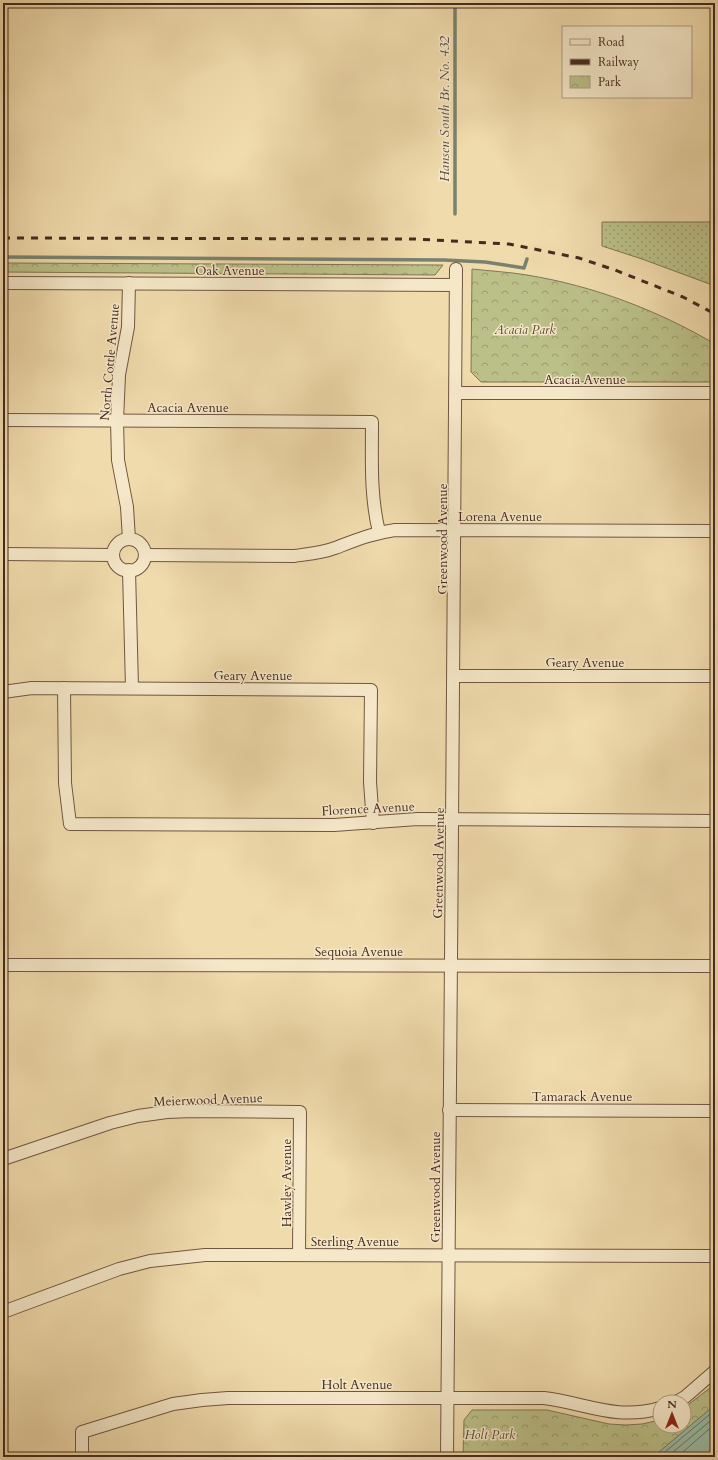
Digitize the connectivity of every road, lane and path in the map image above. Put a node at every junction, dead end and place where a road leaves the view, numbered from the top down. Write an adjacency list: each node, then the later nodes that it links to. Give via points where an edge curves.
1 (456, 269): 4 (street, Greenwood Avenue)
2 (3, 282): 3 (street, Oak Avenue)
3 (129, 283): 4 (street, Oak Avenue); 8 (street, North Cottle Avenue, via 128,328 120,375)
4 (456, 286): 5 (street, Greenwood Avenue)
5 (456, 393): 6 (street, Acacia Avenue); 9 (street, Greenwood Avenue)
6 (715, 394)
7 (3, 420): 8 (street, Acacia Avenue)
8 (117, 421): 11 (street, Acacia Avenue, via 372,422 372,489); 12 (street, North Cottle Avenue, via 118,460 127,508)
9 (456, 530): 10 (street, Lorena Avenue); 11 (street, Lorena Avenue); 17 (street, Greenwood Avenue)
10 (715, 531)
11 (379, 532): 15 (street, Lorena Avenue, via 334,549 294,556)
12 (129, 539): 14 (street, via 119,542 113,550); 15 (street, via 138,541)
13 (3, 554): 14 (street)
14 (113, 555): 16 (street, via 116,564 124,570)
15 (145, 555): 16 (street, via 139,567)
16 (129, 570): 20 (street)
17 (454, 676): 18 (street, Geary Avenue); 22 (street, Greenwood Avenue)
18 (715, 676)
19 (64, 688): 20 (street, Geary Avenue); 21 (street, Geary Avenue, via 32,688); 24 (street, Florence Avenue, via 65,783 70,824 334,826)
20 (132, 688): 24 (street, Geary Avenue, via 371,690 370,782)
21 (3, 692)
22 (453, 820): 23 (street, Florence Avenue); 24 (street, Florence Avenue, via 418,819); 25 (street, Greenwood Avenue)
23 (715, 821)
24 (373, 823)
25 (450, 965): 26 (street, Sequoia Avenue); 27 (street, Sequoia Avenue); 28 (street, Greenwood Avenue)
26 (3, 966)
27 (715, 966)
28 (449, 1110): 29 (street, Tamarack Avenue); 33 (street, Greenwood Avenue)
29 (715, 1110)
30 (300, 1112): 31 (street, Meierwood Avenue, via 193,1111 138,1116); 32 (street, Hawley Avenue)
31 (3, 1159)
32 (299, 1255): 33 (street, Sterling Avenue); 35 (street, Sterling Avenue, via 205,1255 150,1261 119,1269)
33 (448, 1255): 34 (street, Sterling Avenue); 38 (street, Greenwood Avenue)
34 (715, 1256)
35 (3, 1312)
36 (715, 1372): 37 (street)
37 (689, 1394)
38 (447, 1399): 39 (street, Holt Avenue, via 544,1398 609,1412 640,1413); 40 (street, Holt Avenue, via 228,1398 173,1404 82,1432); 41 (street, Greenwood Avenue)
39 (652, 1410)
40 (82, 1457)
41 (447, 1457)

